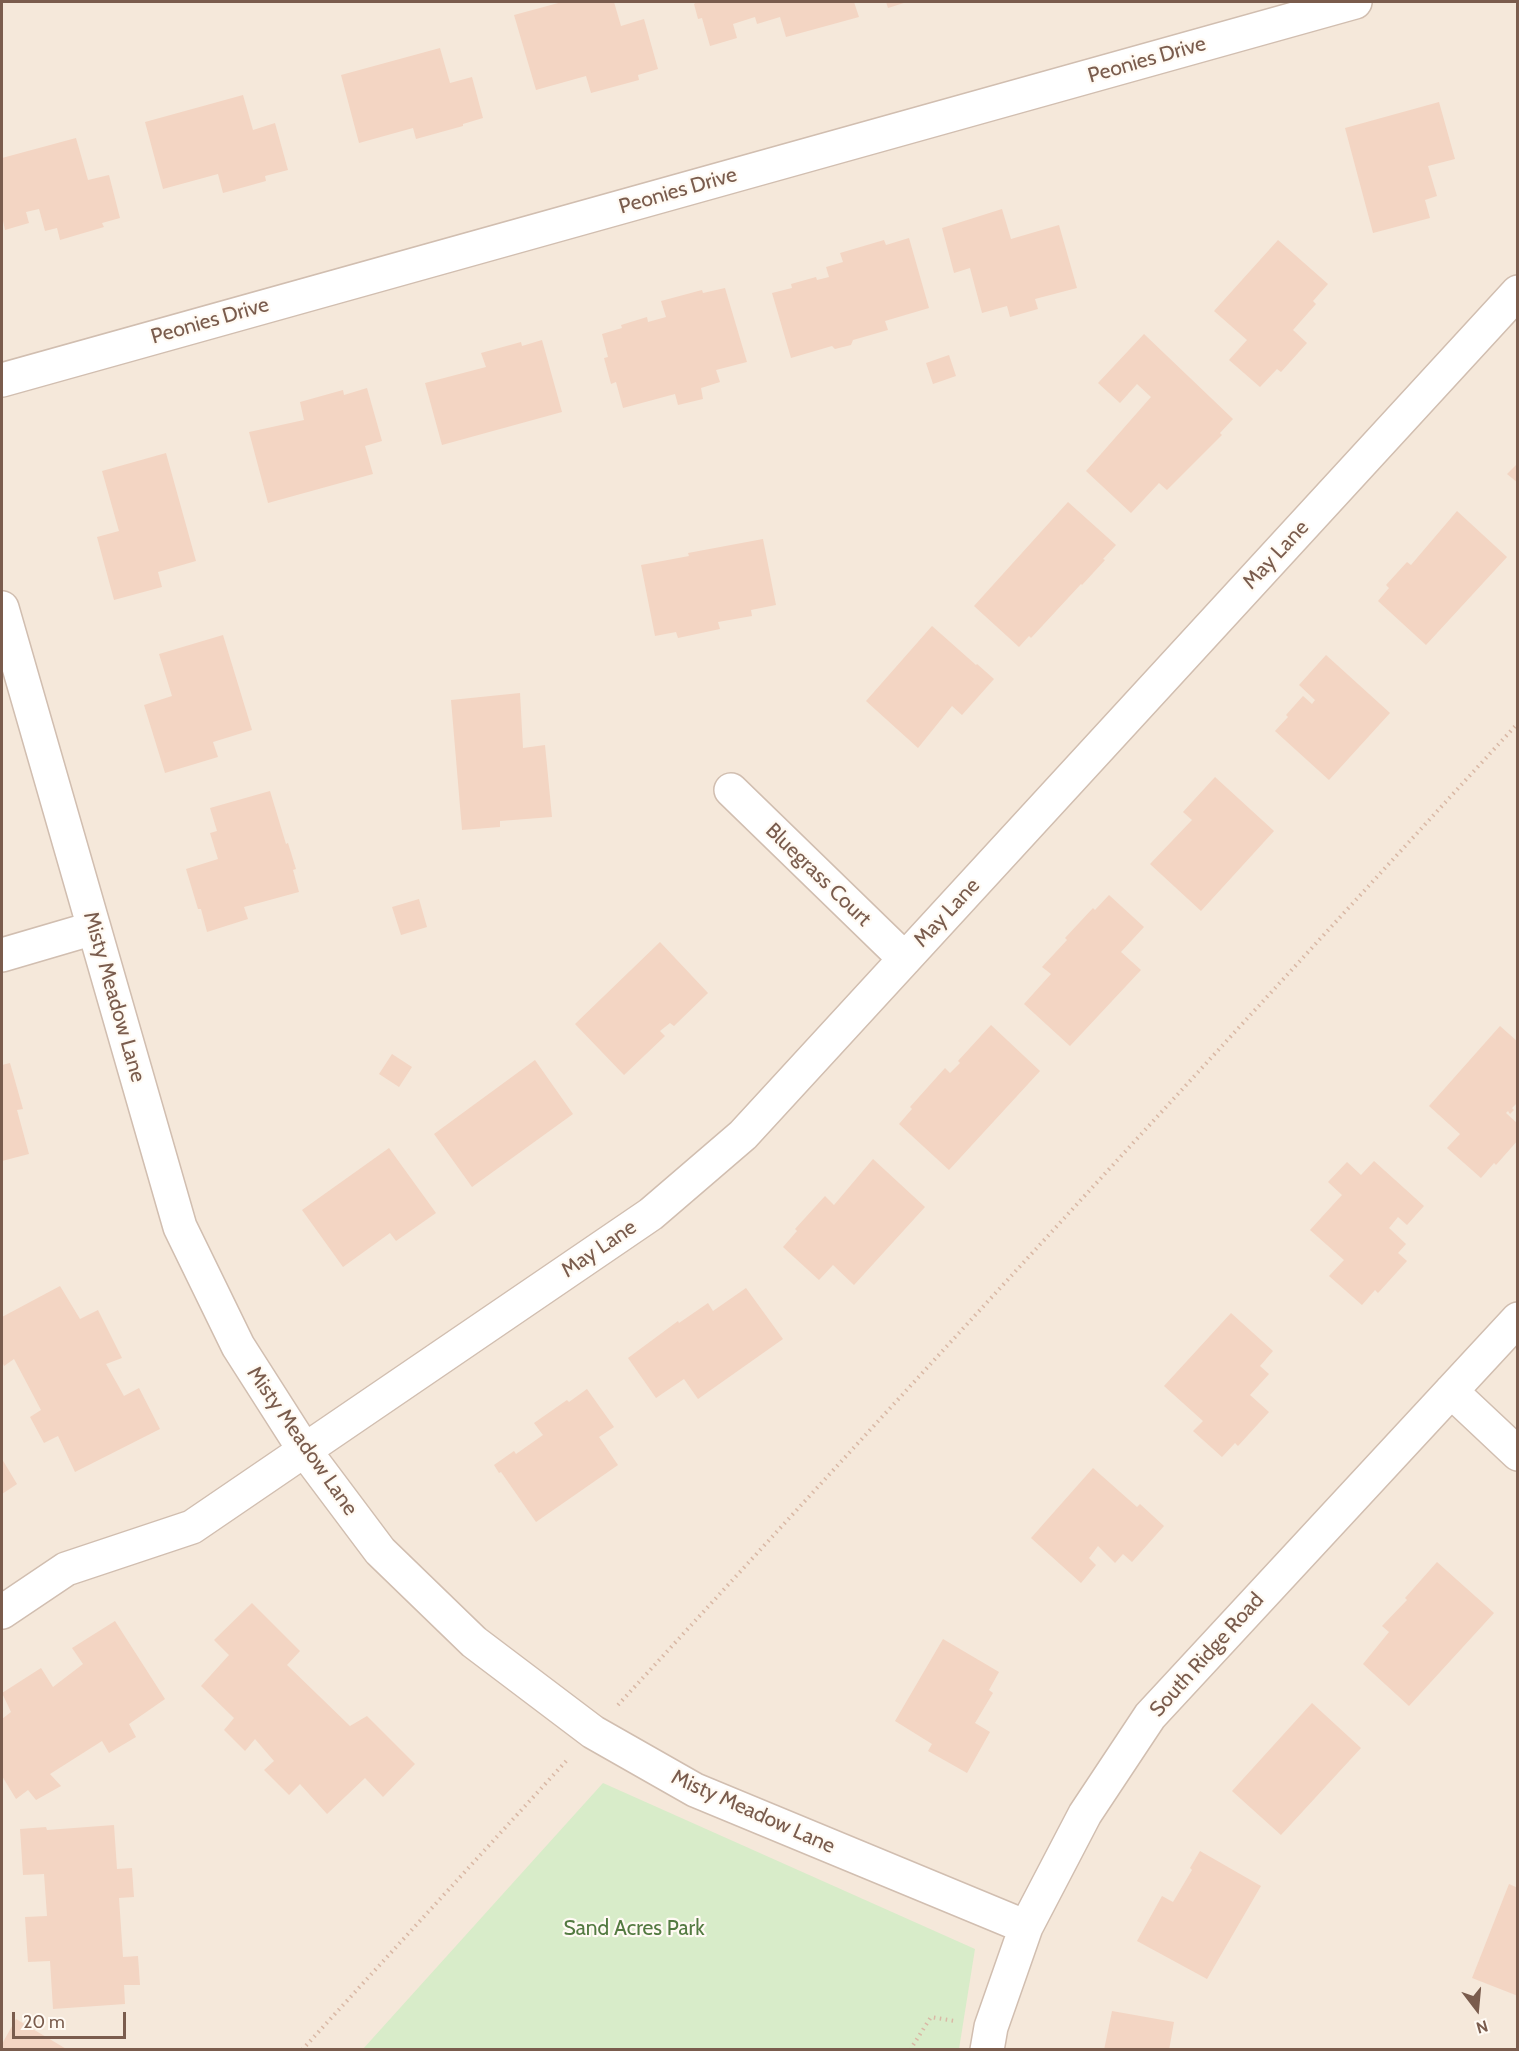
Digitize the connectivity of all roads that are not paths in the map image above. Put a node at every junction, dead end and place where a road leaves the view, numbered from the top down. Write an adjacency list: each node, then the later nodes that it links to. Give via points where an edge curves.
1 (1355, 2): 3 (street, Peonies Drive)
2 (1518, 292): 8 (street, May Lane)
3 (2, 380)
4 (2, 608): 6 (street, Misty Meadow Lane)
5 (732, 790): 8 (street, Bluegrass Court)
6 (94, 928): 7 (street); 11 (street, Misty Meadow Lane, via 180,1227 238,1346)
7 (2, 955)
8 (905, 959): 11 (street, May Lane, via 743,1135 651,1214)
9 (1518, 1319): 10 (street, South Ridge Road)
10 (1451, 1391): 12 (street); 14 (street, South Ridge Road, via 1150,1716 1085,1814)
11 (305, 1451): 13 (street, May Lane, via 192,1527 66,1569); 14 (street, Misty Meadow Lane, via 380,1551 474,1642 593,1732 695,1790)
12 (1518, 1454)
13 (2, 1612)
14 (1026, 1928): 15 (street, South Ridge Road)
15 (989, 2038)

